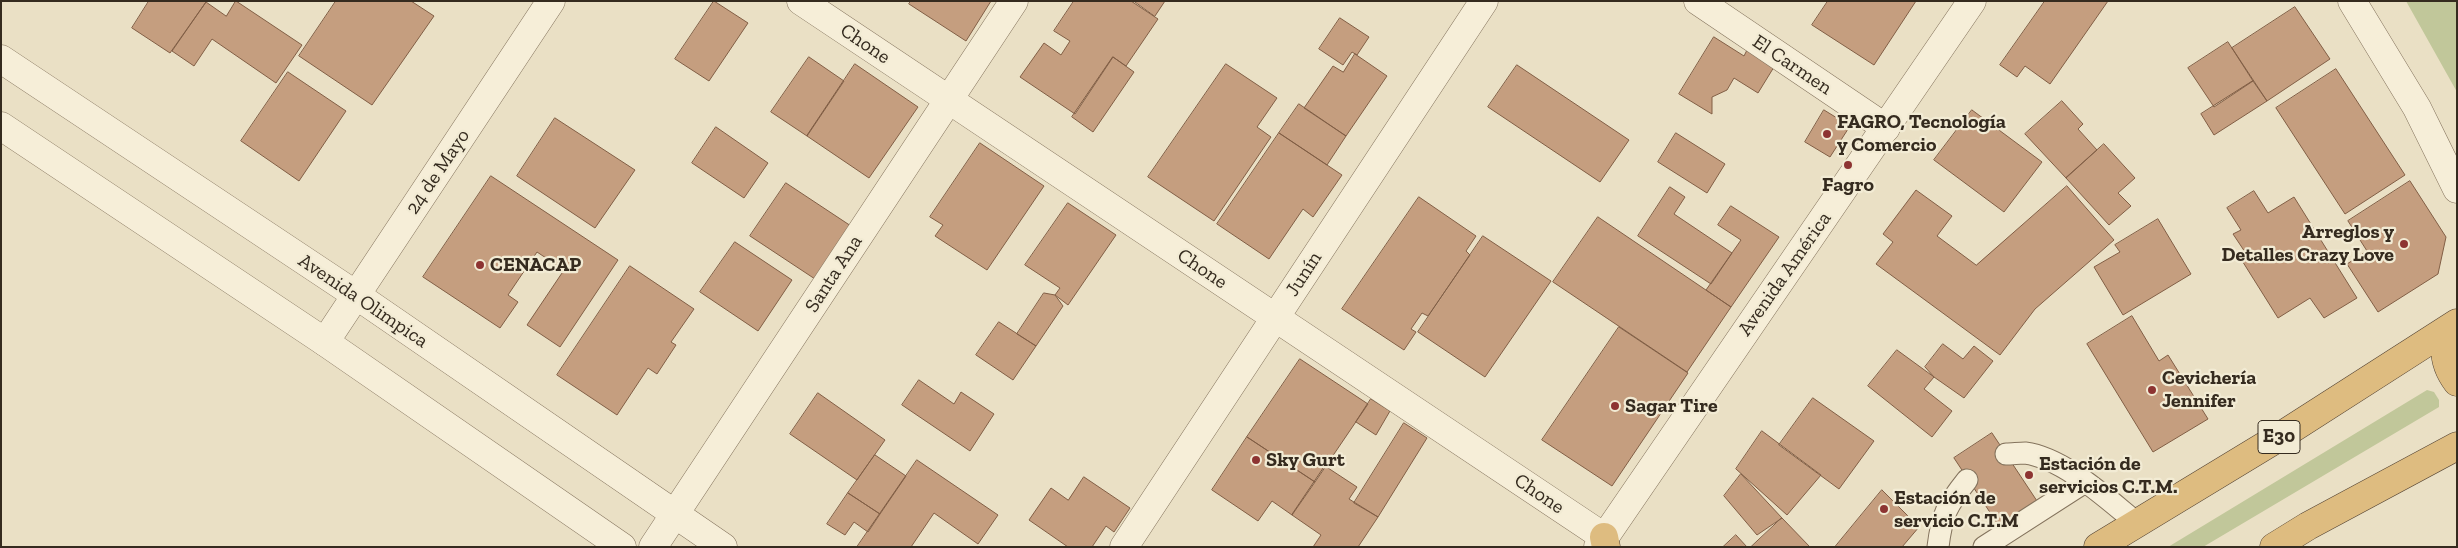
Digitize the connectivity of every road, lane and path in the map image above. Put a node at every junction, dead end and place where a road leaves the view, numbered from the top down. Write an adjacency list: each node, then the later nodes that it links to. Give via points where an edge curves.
1 (551, 1): 15 (street, 24 de Mayo)
2 (800, 1): 9 (street, Chone)
3 (1014, 1): 9 (street, Santa Ana)
4 (1484, 1): 16 (street, Junín)
5 (1698, 1): 12 (street, El Carmen)
6 (1972, 1): 12 (street, Avenida América)
7 (2352, 1): 10 (street)
8 (1, 59): 15 (street, Avenida Olimpica)
9 (949, 100): 16 (street, Chone); 24 (street, Santa Ana)
10 (2417, 108): 13 (street); 14 (street)
11 (1, 126): 18 (street)
12 (1886, 128): 26 (street, Avenida América)
13 (2457, 147)
14 (2457, 189)
15 (356, 295): 18 (street, 24 de Mayo); 24 (street, Avenida Olimpica)
16 (1275, 318): 26 (street, Chone); 30 (street, Junín)
17 (2454, 323): 19 (highway, via 2445,354); 25 (highway, E30, via 2276,439)
18 (325, 342): 27 (street)
19 (2454, 381)
20 (2457, 446): 34 (highway)
21 (2006, 454): 23 (lane, via 2025,453 2046,459)
22 (1968, 480): 31 (lane, via 1950,501 1941,520)
23 (2085, 482): 25 (lane); 32 (lane)
24 (675, 515): 28 (street, Santa Ana); 29 (street, Avenida Olimpica)
25 (2137, 523): 33 (highway, E30)
26 (1602, 544)
27 (622, 547)
28 (654, 547)
29 (723, 547)
30 (1124, 547)
31 (1938, 547)
32 (1984, 547)
33 (2098, 547)
34 (2274, 547)

